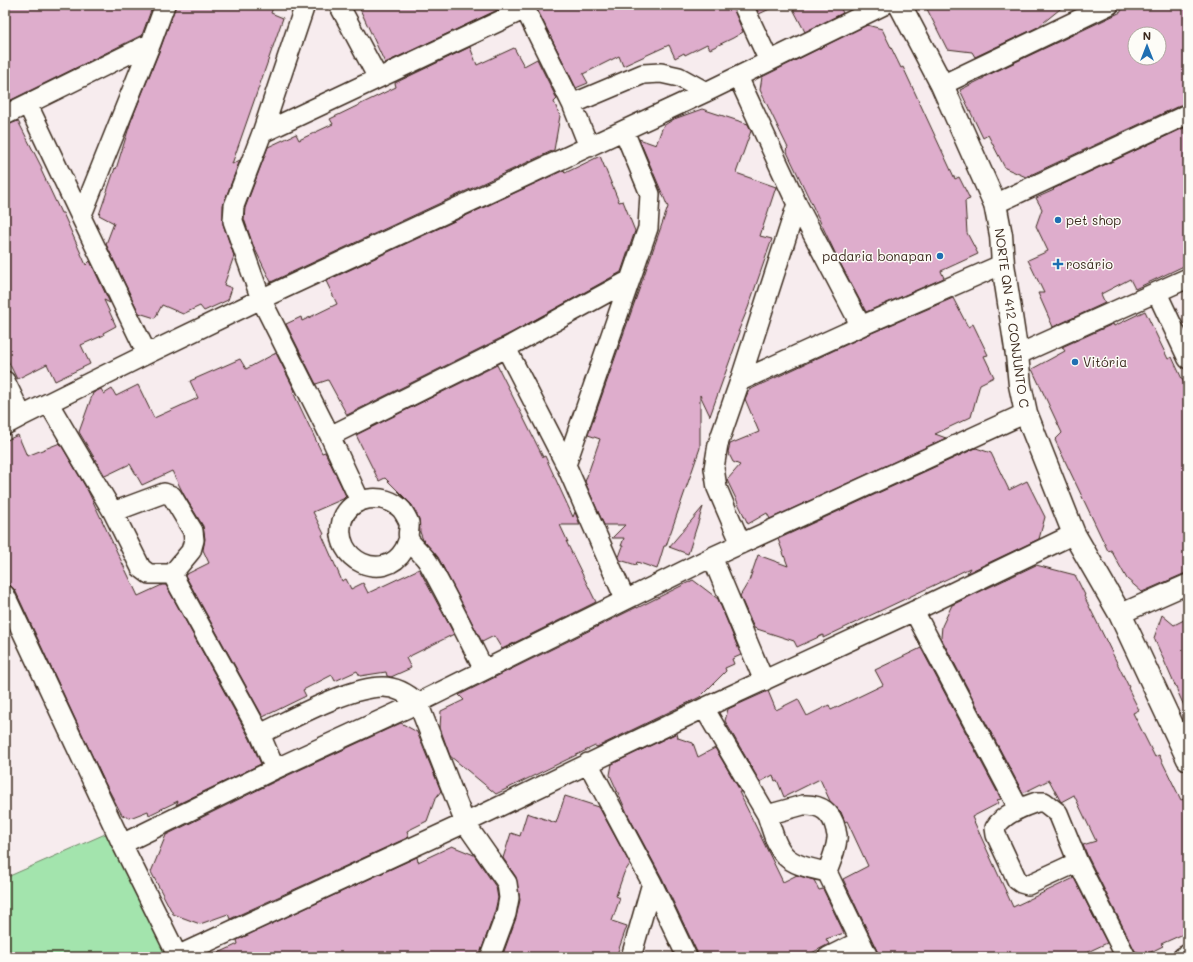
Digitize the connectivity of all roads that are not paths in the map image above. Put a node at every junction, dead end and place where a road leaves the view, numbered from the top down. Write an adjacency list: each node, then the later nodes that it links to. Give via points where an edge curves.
1 (165, 5): 9 (street)
2 (306, 5): 20 (street)
3 (339, 5): 12 (street)
4 (743, 5): 10 (street)
5 (884, 5): 10 (street)
6 (900, 5): 13 (street, NORTE QN 412 CONJUNTO C)
7 (524, 7): 12 (street); 15 (street)
8 (1101, 7): 13 (street)
9 (151, 43): 16 (street); 24 (street)
10 (769, 61): 11 (street)
11 (738, 77): 14 (street); 22 (street)
12 (378, 78): 20 (street)
13 (942, 85): 23 (street, NORTE QN 412 CONJUNTO C)
14 (706, 92): 15 (street, via 679,77 661,73 643,74); 19 (street)
15 (572, 104): 21 (street)
16 (28, 105): 18 (street); 24 (street)
17 (1188, 114): 23 (street)
18 (5, 115)
19 (624, 131): 21 (street); 27 (street, via 650,194 648,228)
20 (262, 133): 29 (street, via 234,206 233,221)
21 (588, 147): 29 (street)
22 (797, 204): 30 (street); 36 (street)
23 (995, 204): 25 (street, NORTE QN 412 CONJUNTO C)
24 (81, 217): 32 (street)
25 (1003, 264): 30 (street); 33 (street, NORTE QN 412 CONJUNTO C)
26 (1188, 278): 28 (street)
27 (630, 280): 31 (street); 42 (street)
28 (1157, 293): 33 (street); 34 (street)
29 (261, 299): 32 (street); 41 (street)
30 (861, 326): 36 (street)
31 (506, 348): 41 (street); 42 (street)
32 (147, 354): 37 (street)
33 (1017, 354): 38 (street, NORTE QN 412 CONJUNTO C)
34 (1188, 359)
35 (5, 381): 39 (street)
36 (740, 381): 47 (street, via 718,444 714,468 717,488)
37 (49, 404): 39 (street); 44 (street)
38 (1026, 413): 45 (street, NORTE QN 412 CONJUNTO C); 47 (street)
39 (22, 416): 40 (street)
40 (5, 425)
41 (330, 436): 43 (street)
42 (566, 465): 52 (street)
43 (360, 501): 46 (street, via 374,498 396,505 409,523); 46 (street, via 349,509 340,532 349,555 359,563 372,566 396,560)
44 (113, 512): 49 (street, via 141,568 149,574); 49 (street, via 164,493 172,496 193,531 194,540 191,551)
45 (1074, 534): 53 (street); 54 (street, NORTE QN 412 CONJUNTO C)
46 (409, 539): 55 (street, via 427,560)
47 (741, 544): 48 (street)
48 (712, 557): 52 (street); 56 (street)
49 (172, 574): 59 (street)
50 (1188, 584): 54 (street)
51 (5, 595): 66 (street)
52 (625, 599): 55 (street)
53 (914, 611): 56 (street); 63 (street)
54 (1120, 614): 60 (street, NORTE QN 412 CONJUNTO C)
55 (484, 670): 57 (street)
56 (764, 681): 58 (street)
57 (418, 703): 59 (street, via 397,689 383,687 361,690 335,699); 62 (street); 65 (street)
58 (704, 708): 61 (street); 64 (street)
59 (260, 734): 62 (street)
60 (1188, 759)
61 (588, 764): 65 (street); 69 (street)
62 (275, 769): 66 (street)
63 (1019, 809): 67 (street, via 1044,802 1058,813); 67 (street, via 998,821 994,828 1017,880 1028,885)
64 (767, 815): 68 (street, via 776,844 784,856 804,867); 68 (street, via 803,805 813,805 827,811 834,822 838,838)
65 (465, 824): 72 (street); 73 (street, via 507,883 509,898 506,914)
66 (122, 844): 72 (street)
67 (1078, 862): 77 (street)
68 (827, 872): 70 (street)
69 (652, 883): 74 (street); 75 (street)
70 (864, 949): 76 (street)
71 (1188, 954): 78 (street)
72 (177, 956)
73 (490, 957)
74 (631, 957)
75 (687, 957)
76 (828, 957)
77 (1126, 957)
78 (1183, 957)

